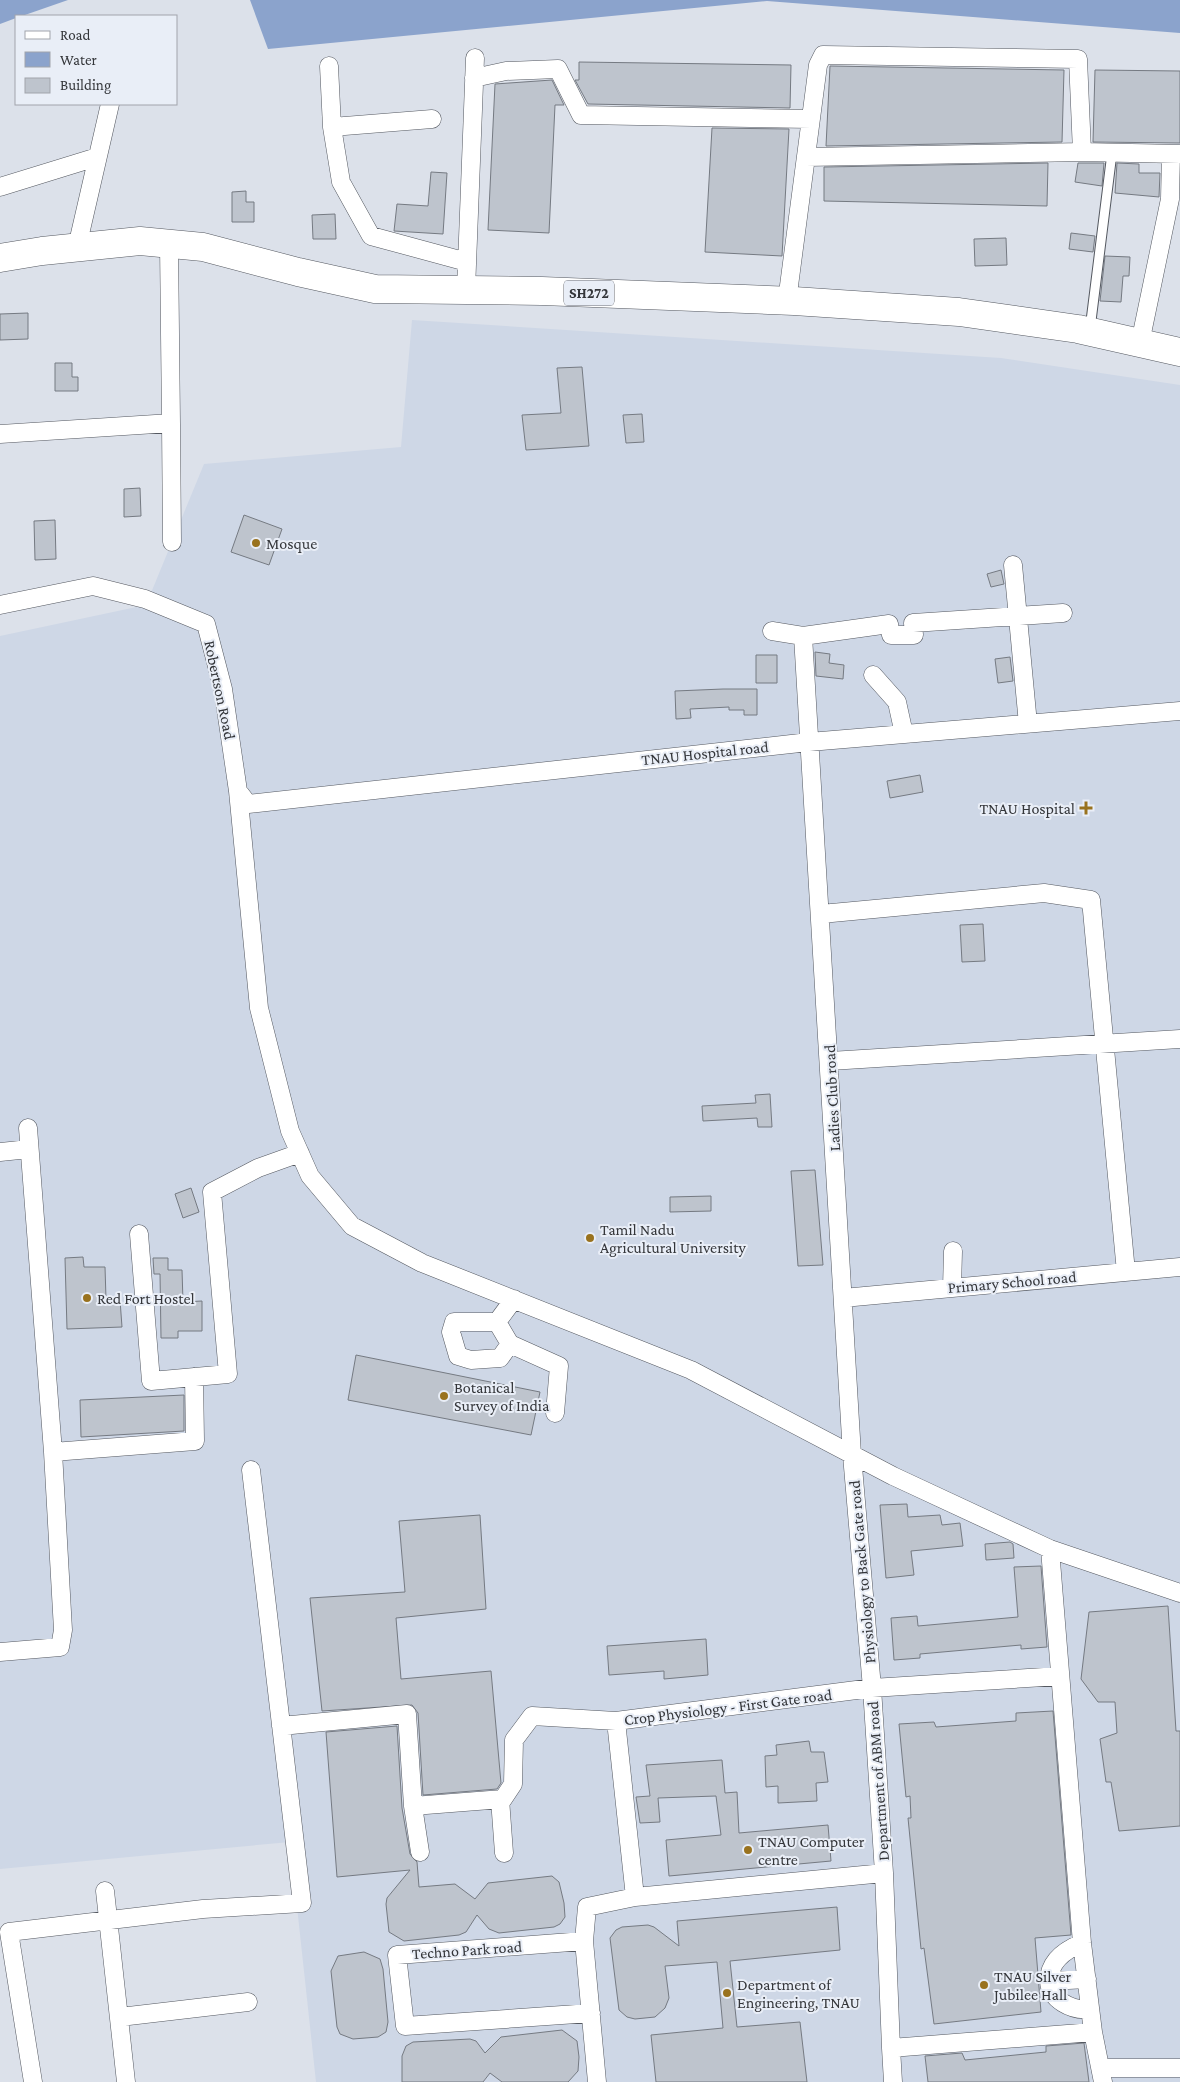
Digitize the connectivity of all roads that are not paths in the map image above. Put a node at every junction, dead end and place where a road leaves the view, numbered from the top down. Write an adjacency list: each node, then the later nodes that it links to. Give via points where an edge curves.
1 (475, 58): 3 (street)
2 (329, 66): 7 (street)
3 (474, 78): 6 (street, via 506,71 558,69 581,115); 17 (street)
4 (110, 105): 12 (street)
5 (432, 119): 7 (street)
6 (812, 119): 8 (street, via 818,65 823,55 1078,59); 11 (street)
7 (332, 127): 17 (street, via 341,182 372,236)
8 (1082, 152): 9 (street); 11 (street)
9 (1112, 153): 10 (street); 20 (lane)
10 (1176, 154): 21 (street, via 1170,199)
11 (806, 156): 19 (street)
12 (97, 157): 13 (street); 15 (street)
13 (0, 187)
14 (169, 244): 15 (main road, SH272, via 140,241); 18 (main road, SH272, via 203,247 375,289); 23 (street)
15 (77, 247): 16 (main road, SH272)
16 (0, 258)
17 (467, 262): 18 (street)
18 (466, 290): 19 (main road, SH272)
19 (787, 301): 20 (main road, SH272, via 959,312)
20 (1089, 331): 21 (main road, SH272)
21 (1140, 343): 22 (main road, SH272)
22 (1180, 352)
23 (171, 423): 24 (street); 25 (street)
24 (0, 434)
25 (172, 542)
26 (1013, 565): 29 (street)
27 (0, 605): 37 (street, Robertson Road, via 93,586 145,598 206,624 222,689)
28 (1063, 613): 29 (street)
29 (1018, 616): 31 (street, via 913,622 914,635 891,635 889,624); 34 (street)
30 (772, 631): 31 (street)
31 (803, 636): 36 (street, Ladies Club road)
32 (873, 675): 35 (street, via 897,702)
33 (1180, 711): 34 (street, TNAU Hospital road)
34 (1028, 724): 35 (street, TNAU Hospital road)
35 (904, 734): 36 (street, TNAU Hospital road)
36 (809, 742): 37 (street, TNAU Hospital road, via 248,804); 38 (street, Ladies Club road)
37 (238, 791): 45 (street, via 259,1008 290,1131)
38 (821, 914): 40 (street, via 1044,893 1091,900); 41 (street, Ladies Club road)
39 (1180, 1039): 40 (street)
40 (1105, 1044): 41 (street); 49 (street)
41 (830, 1062): 51 (street, Ladies Club road)
42 (28, 1128): 43 (street)
43 (29, 1150): 44 (street); 57 (street)
44 (0, 1152)
45 (300, 1153): 52 (street, via 310,1176 352,1226 422,1262); 55 (street, via 258,1168 212,1192 228,1374)
46 (139, 1234): 55 (street, via 152,1381)
47 (953, 1251): 50 (street)
48 (1180, 1267): 49 (street, Primary School road)
49 (1126, 1272): 50 (street, Primary School road)
50 (952, 1288): 51 (street, Primary School road)
51 (843, 1298): 58 (street, Ladies Club road)
52 (514, 1299): 53 (street); 58 (street, via 690,1370)
53 (497, 1322): 54 (street); 54 (street, via 454,1322 451,1332 458,1356 471,1360 500,1358)
54 (510, 1344): 56 (street, via 559,1366)
55 (194, 1377): 57 (street, via 195,1441)
56 (554, 1413)
57 (53, 1452): 62 (street, via 63,1630 60,1647)
58 (852, 1455): 60 (street); 64 (street, Physiology to Back Gate road)
59 (251, 1470): 66 (street)
60 (1050, 1549): 61 (street); 63 (street)
61 (1180, 1593)
62 (0, 1652)
63 (1060, 1676): 64 (street, Crop Physiology - First Gate road); 76 (street)
64 (872, 1688): 65 (street, Crop Physiology - First Gate road); 71 (street, Department of ABM road)
65 (616, 1721): 67 (street, via 532,1716 514,1740 513,1784); 73 (street, Crop Physiology - First Gate road)
66 (281, 1726): 68 (street, via 408,1714); 74 (street, via 302,1903 203,1908)
67 (500, 1799): 68 (street); 70 (street)
68 (413, 1806): 69 (street)
69 (420, 1852)
70 (504, 1853)
71 (884, 1873): 73 (street); 84 (street, Department of ABM road)
72 (105, 1891): 74 (street)
73 (635, 1897): 75 (street, via 588,1907)
74 (108, 1921): 82 (street); 87 (street, via 9,1932)
75 (584, 1941): 81 (street); 81 (street, Techno Park road, via 397,1955 405,2026)
76 (1082, 1943): 77 (street); 78 (street, via 1057,1959 1051,1968)
77 (1087, 1978): 78 (street); 80 (street)
78 (1049, 1981): 80 (street, via 1053,1994 1072,2009)
79 (248, 2002): 82 (street)
80 (1089, 2009): 83 (street)
81 (591, 2013): 89 (street)
82 (120, 2017): 88 (street)
83 (1093, 2032): 84 (street); 86 (street)
84 (891, 2048): 90 (street, Department of ABM road)
85 (1180, 2068): 86 (street)
86 (1102, 2075)
87 (33, 2082)
88 (126, 2082)
89 (597, 2082)
90 (894, 2082)

